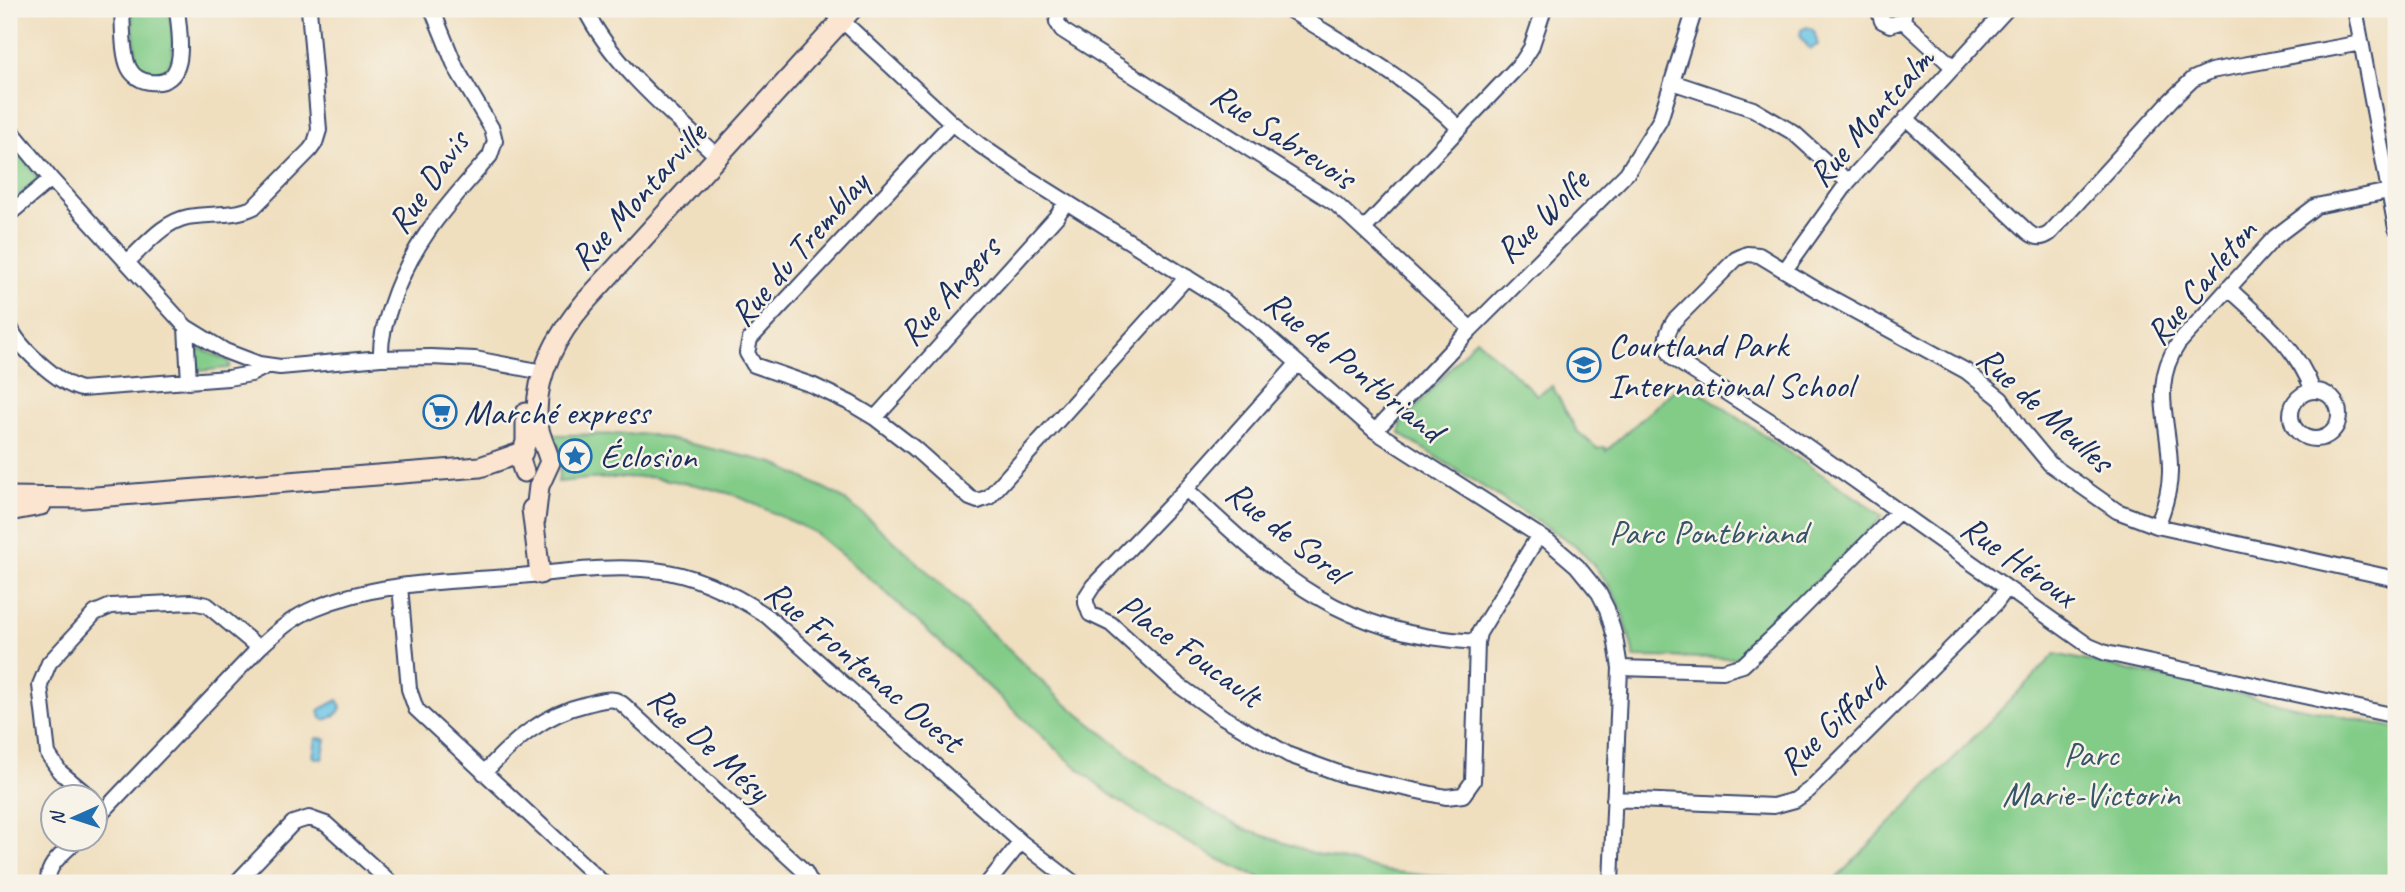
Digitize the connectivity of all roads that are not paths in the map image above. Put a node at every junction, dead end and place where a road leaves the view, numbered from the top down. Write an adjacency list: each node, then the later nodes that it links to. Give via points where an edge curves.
1 (122, 9): 2 (street, via 128,66 139,79 156,82 171,75 180,61)
2 (177, 9)
3 (309, 9): 30 (street, via 319,130 313,146 254,208 176,220)
4 (432, 9): 38 (street, Rue Davis, via 456,68 492,129 494,145 410,258 385,324)
5 (585, 9): 22 (street, via 620,60)
6 (1059, 9): 29 (street, Rue Sabrevois, via 1057,22 1062,30 1336,204)
7 (1288, 9): 21 (street, via 1409,85)
8 (1544, 9): 21 (street, via 1525,58)
9 (1695, 9): 17 (street, Rue Wolfe)
10 (1878, 9): 14 (street, via 1885,24 1895,25)
11 (2007, 9): 16 (street, Rue Montcalm)
12 (2355, 9): 15 (street)
13 (841, 13): 19 (street, Rue de Pontbriand); 22 (street, Rue Montarville)
14 (1904, 15): 16 (street)
15 (2361, 43): 18 (street, via 2199,76 2042,238 2028,232); 25 (street)
16 (1953, 67): 18 (street, Rue Montcalm)
17 (1672, 82): 24 (street, via 1754,109 1794,133); 36 (street, Rue Wolfe, via 1660,120 1627,173)
18 (1906, 118): 24 (street, Rue Montcalm)
19 (952, 123): 26 (street, Rue de Pontbriand); 44 (street, Rue du Tremblay, via 747,346 749,360 758,368 812,386)
20 (9, 128): 23 (street)
21 (1459, 128): 29 (street)
22 (713, 152): 41 (street, Rue Montarville, via 561,310 542,341)
23 (51, 179): 27 (street); 30 (street)
24 (1848, 182): 31 (street, Rue Montcalm)
25 (2389, 191): 28 (street); 33 (street, Rue Carleton, via 2316,206 2275,237)
26 (1066, 202): 32 (street, Rue de Pontbriand); 44 (street, Rue Angers)
27 (9, 214)
28 (2396, 228)
29 (1364, 229): 36 (street, Rue Sabrevois)
30 (127, 262): 35 (street)
31 (1786, 270): 37 (street, Rue de Meulles, via 1759,254 1739,257 1674,321); 52 (street, Rue de Meulles, via 1966,371 2001,399 2050,464 2118,511)
32 (1187, 277): 39 (street, Rue de Pontbriand, via 1242,314); 44 (street, Rue du Tremblay, via 986,499 970,498)
33 (2228, 288): 43 (street, via 2275,331 2307,373); 52 (street, Rue Carleton, via 2168,359 2163,403 2170,473)
34 (9, 324): 42 (street, via 22,346 75,388)
35 (186, 327): 40 (street, via 225,351); 42 (street)
36 (1471, 329): 45 (street, Rue Wolfe)
37 (1666, 338): 51 (street, Rue Héroux, via 1674,359)
38 (381, 358): 40 (street); 41 (street, via 459,358)
39 (1297, 363): 45 (street, Rue de Pontbriand); 47 (street, Place Foucault)
40 (267, 366): 42 (street, via 251,374)
41 (538, 371): 46 (street, Rue Montarville)
42 (189, 382)
43 (2313, 391)
44 (875, 418)
45 (1375, 432): 53 (street, Rue de Pontbriand)
46 (531, 463): 49 (street); 54 (street, Rue Montarville, via 538,489 535,520)
47 (1186, 489): 58 (street, Rue de Sorel, via 1267,563 1337,609 1395,630); 58 (street, Place Foucault, via 1088,591 1088,609 1177,684 1289,755 1399,788 1446,797 1463,794 1474,776)
48 (9, 497): 49 (street)
49 (83, 498): 50 (street)
50 (9, 511)
51 (1898, 512): 57 (street, Rue Héroux); 60 (street, via 1743,665 1723,671)
52 (2157, 526): 55 (street, Rue de Meulles)
53 (1539, 536): 58 (street, Place Foucault, via 1483,624); 60 (street, Rue de Pontbriand, via 1577,566 1599,593)
54 (540, 574): 56 (street, Rue Frontenac Ouest); 66 (street, Rue Frontenac Ouest, via 654,570 746,602 767,615)
55 (2396, 579)
56 (400, 586): 59 (street, Rue Frontenac Ouest, via 317,607 282,627); 62 (street, via 412,701)
57 (2007, 588): 61 (street, Rue Héroux, via 2100,651); 65 (street, Rue Giffard, via 1795,800 1764,806)
58 (1477, 642)
59 (258, 648): 63 (street, via 207,605 191,601 111,606 95,613 49,663 40,685 48,754); 64 (street, Rue Frontenac Ouest)
60 (1620, 668): 65 (street, Rue de Pontbriand)
61 (2396, 716)
62 (484, 773): 71 (street); 72 (street, Rue De Mésy, via 535,725 579,706 615,700 805,872)
63 (75, 784)
64 (108, 791)
65 (1614, 799): 75 (street, Rue de Pontbriand)
66 (1021, 842): 73 (street); 74 (street, Rue Frontenac Ouest)
67 (63, 854): 68 (street, via 49,870)
68 (49, 883)
69 (236, 883): 70 (street, via 288,828 309,818 326,824)
70 (391, 883)
71 (603, 883)
72 (811, 883)
73 (988, 883)
74 (1074, 883)
75 (1611, 883)

